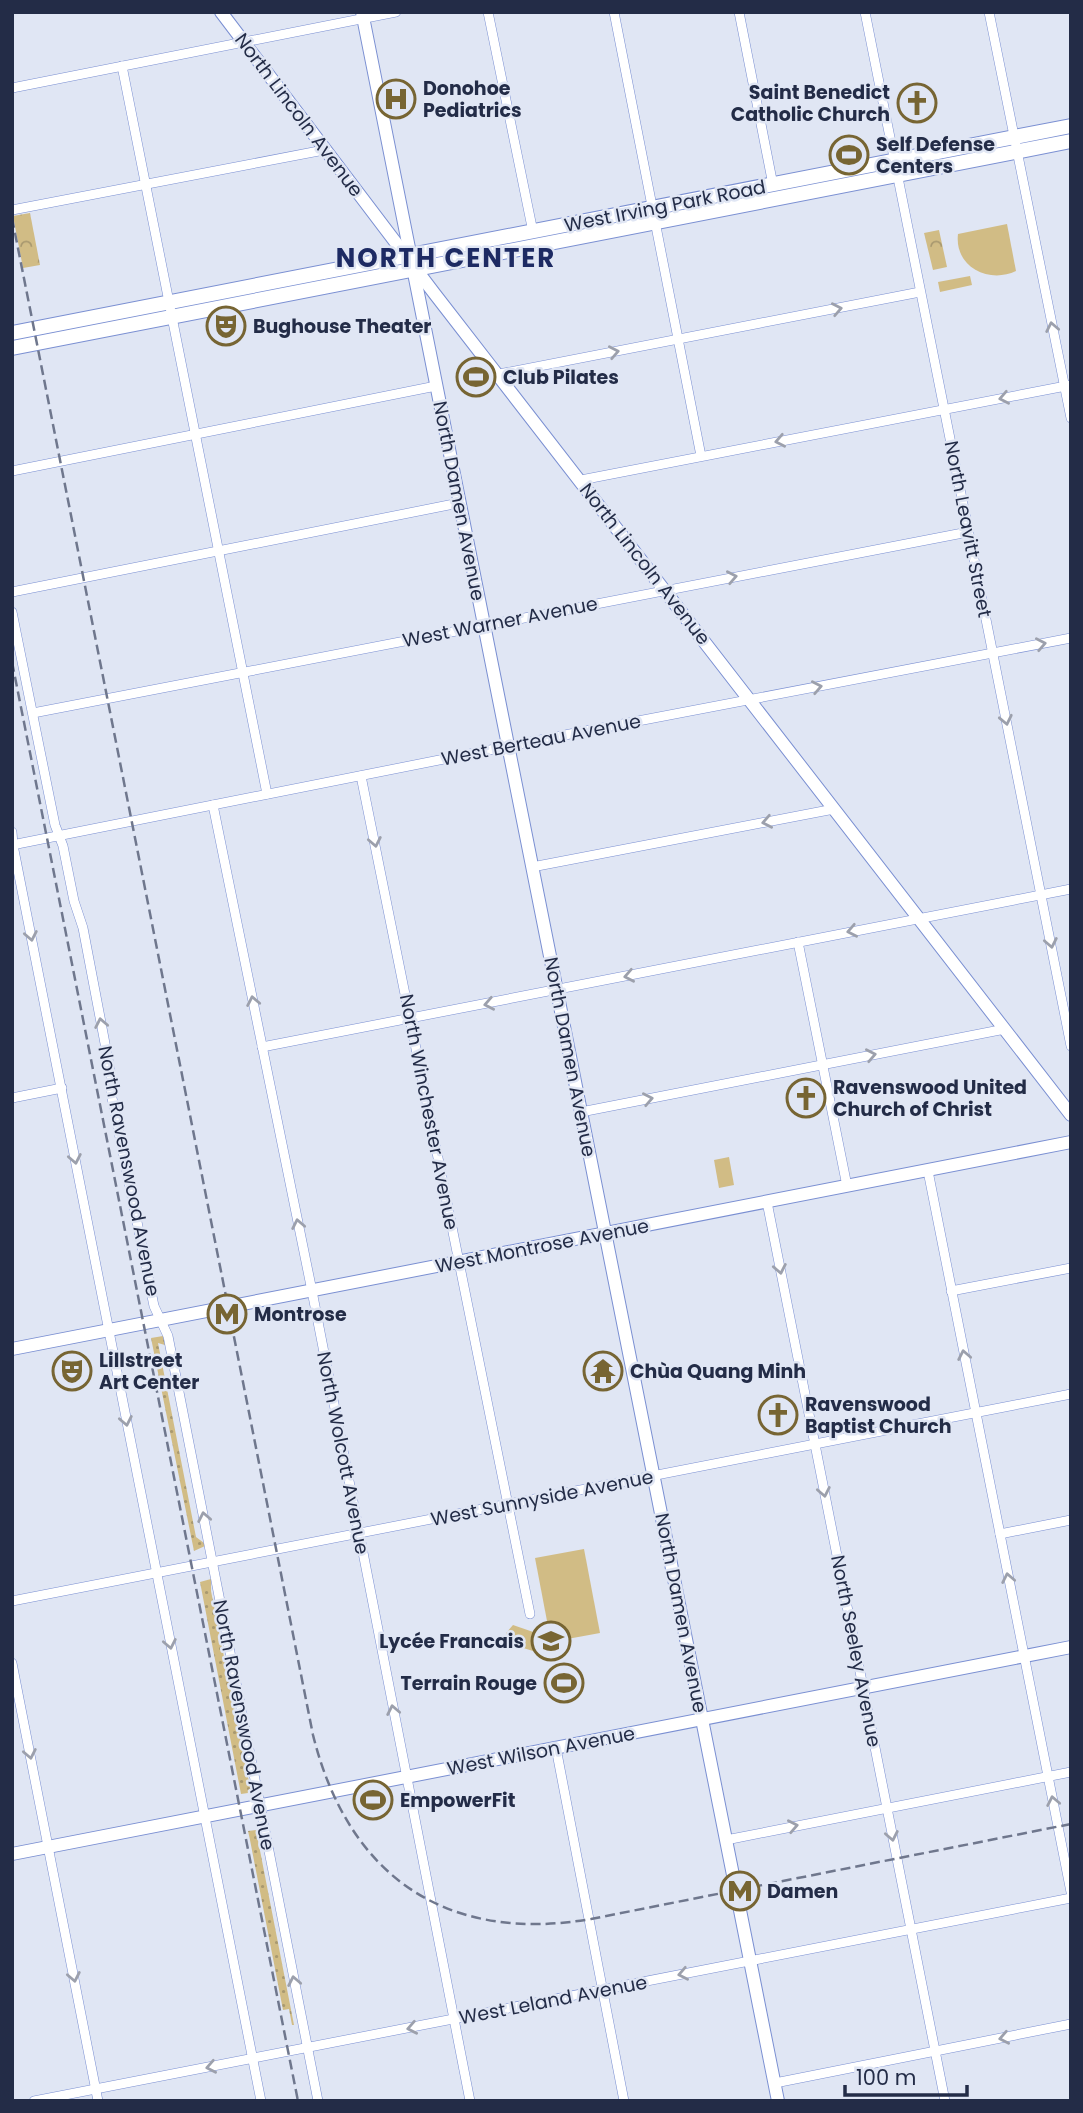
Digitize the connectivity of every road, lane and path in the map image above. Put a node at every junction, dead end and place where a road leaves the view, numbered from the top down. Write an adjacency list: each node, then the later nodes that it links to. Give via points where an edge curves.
1 (221, 12): 9 (main road, North Lincoln Avenue)
2 (396, 12): 8 (street)
3 (488, 12): 21 (street)
4 (614, 12): 20 (street)
5 (739, 12): 18 (street)
6 (864, 12): 16 (street, North Leavitt Street)
7 (989, 12): 14 (street)
8 (363, 15): 9 (street); 22 (main road, North Damen Avenue)
9 (243, 42): 10 (street); 15 (main road, North Lincoln Avenue)
10 (122, 66): 11 (street); 17 (street)
11 (12, 88)
12 (1071, 126): 14 (main road, West Irving Park Road)
13 (1071, 141): 14 (main road, West Irving Park Road)
14 (1016, 144): 16 (main road, West Irving Park Road); 29 (street, one-way to 14)
15 (324, 150): 17 (street); 22 (main road, North Lincoln Avenue)
16 (895, 168): 18 (main road, West Irving Park Road); 20 (main road, West Irving Park Road); 23 (street, North Leavitt Street)
17 (145, 184): 19 (street); 24 (street)
18 (773, 185): 20 (main road, West Irving Park Road)
19 (12, 210)
20 (654, 215): 21 (main road, West Irving Park Road); 22 (main road, West Irving Park Road); 26 (street)
21 (533, 232): 22 (main road, West Irving Park Road)
22 (412, 260): 24 (main road, West Irving Park Road); 28 (main road, North Lincoln Avenue); 30 (main road, North Damen Avenue)
23 (920, 292): 26 (street, one-way to 23); 31 (street, North Leavitt Street)
24 (170, 309): 25 (main road, West Irving Park Road); 27 (main road, West Irving Park Road); 33 (street)
25 (12, 333)
26 (679, 340): 28 (street, one-way to 26); 34 (street)
27 (12, 348)
28 (499, 374): 36 (main road, North Lincoln Avenue)
29 (1068, 385): 31 (street, one-way to 31); 32 (street)
30 (436, 386): 33 (street); 37 (main road, North Damen Avenue)
31 (944, 409): 34 (street, one-way to 34); 38 (street, North Leavitt Street)
32 (1071, 418)
33 (195, 434): 35 (street); 39 (street)
34 (701, 456): 36 (street)
35 (12, 471)
36 (581, 480): 40 (main road, North Lincoln Avenue)
37 (459, 503): 39 (street); 43 (main road, North Damen Avenue)
38 (968, 532): 40 (street, West Warner Avenue, one-way to 38); 45 (street, North Leavitt Street)
39 (219, 552): 41 (street); 46 (street)
40 (665, 590): 43 (street, West Warner Avenue); 47 (main road, North Lincoln Avenue)
41 (12, 592)
42 (12, 612): 48 (street, North Ravenswood Avenue)
43 (484, 626): 46 (street, West Warner Avenue); 49 (main road, North Damen Avenue)
44 (1071, 638): 45 (street, West Berteau Avenue, one-way to 44)
45 (993, 653): 47 (street, West Berteau Avenue, one-way to 45); 59 (street, North Leavitt Street, one-way to 59)
46 (243, 672): 48 (street, West Warner Avenue); 51 (street)
47 (750, 700): 49 (street, West Berteau Avenue); 53 (main road, North Lincoln Avenue)
48 (33, 713): 55 (street, North Ravenswood Avenue)
49 (508, 747): 50 (street, West Berteau Avenue); 57 (main road, North Damen Avenue)
50 (361, 776): 51 (street, West Berteau Avenue); 63 (street, North Winchester Avenue, one-way to 63)
51 (267, 794): 52 (street, West Berteau Avenue)
52 (213, 805): 55 (street, West Berteau Avenue); 66 (street, North Wolcott Avenue, one-way to 52)
53 (834, 808): 57 (street, one-way to 57); 60 (main road, North Lincoln Avenue)
54 (12, 832): 56 (street)
55 (59, 835): 56 (street, West Berteau Avenue); 81 (street, North Ravenswood Avenue, one-way to 55, via 154,1306 83,928)
56 (13, 845): 68 (street, one-way to 68)
57 (532, 867): 62 (main road, North Damen Avenue)
58 (1071, 889): 59 (street)
59 (1041, 895): 60 (street); 65 (street, North Leavitt Street, one-way to 65)
60 (919, 919): 61 (street, one-way to 61); 64 (main road, North Lincoln Avenue)
61 (798, 942): 62 (street, one-way to 62); 67 (street)
62 (556, 991): 63 (street, one-way to 63); 70 (main road, North Damen Avenue)
63 (411, 1019): 66 (street); 77 (street, North Winchester Avenue)
64 (1005, 1029): 67 (street, one-way to 64); 71 (main road, North Lincoln Avenue)
65 (1071, 1046)
66 (262, 1047): 79 (street, North Wolcott Avenue, one-way to 66)
67 (823, 1065): 70 (street, one-way to 67); 74 (street)
68 (62, 1088): 69 (street); 82 (street, one-way to 82)
69 (12, 1098)
70 (581, 1112): 76 (main road, North Damen Avenue)
71 (1071, 1115)
72 (1071, 1143): 73 (main road, West Montrose Avenue)
73 (928, 1171): 74 (main road, West Montrose Avenue); 80 (street)
74 (847, 1186): 75 (main road, West Montrose Avenue)
75 (766, 1202): 76 (main road, West Montrose Avenue); 86 (street, North Seeley Avenue, one-way to 86)
76 (605, 1234): 77 (main road, West Montrose Avenue); 87 (main road, North Damen Avenue)
77 (460, 1262): 79 (main road, West Montrose Avenue); 88 (street, North Winchester Avenue)
78 (1071, 1268): 80 (street)
79 (312, 1291): 81 (main road, West Montrose Avenue); 90 (street, North Wolcott Avenue)
80 (951, 1291): 85 (street, one-way to 80)
81 (162, 1320): 82 (main road, West Montrose Avenue); 92 (street, North Ravenswood Avenue, one-way to 81)
82 (108, 1330): 83 (main road, West Montrose Avenue); 93 (street, one-way to 93)
83 (12, 1349)
84 (1071, 1394): 85 (street, West Sunnyside Avenue)
85 (976, 1412): 86 (street, West Sunnyside Avenue); 91 (street)
86 (814, 1444): 87 (street, West Sunnyside Avenue); 99 (street, North Seeley Avenue, one-way to 99)
87 (653, 1476): 88 (street, West Sunnyside Avenue); 100 (main road, North Damen Avenue)
88 (508, 1504): 90 (street, West Sunnyside Avenue); 95 (street, North Winchester Avenue)
89 (1071, 1520): 91 (street)
90 (359, 1534): 92 (street, West Sunnyside Avenue); 103 (street, North Wolcott Avenue, one-way to 90)
91 (1000, 1534): 97 (street, one-way to 91)
92 (212, 1562): 93 (street, West Sunnyside Avenue); 105 (street, North Ravenswood Avenue)
93 (157, 1573): 94 (street, West Sunnyside Avenue); 107 (street, one-way to 107)
94 (12, 1601)
95 (530, 1614)
96 (1071, 1647): 97 (main road, West Wilson Avenue)
97 (1024, 1656): 99 (main road, West Wilson Avenue); 104 (street)
98 (12, 1663): 109 (street, one-way to 109)
99 (863, 1688): 100 (main road, West Wilson Avenue); 106 (street, North Seeley Avenue)
100 (702, 1719): 101 (main road, West Wilson Avenue); 108 (main road, North Damen Avenue)
101 (556, 1748): 103 (main road, West Wilson Avenue); 115 (street)
102 (1071, 1772): 104 (street)
103 (405, 1777): 105 (main road, West Wilson Avenue); 116 (street, North Wolcott Avenue)
104 (1048, 1777): 106 (street); 111 (street, one-way to 104)
105 (260, 1806): 107 (main road, West Wilson Avenue); 118 (street, North Ravenswood Avenue, one-way to 105)
106 (887, 1808): 108 (street, one-way to 106); 113 (street, North Seeley Avenue, one-way to 113)
107 (204, 1816): 109 (main road, West Wilson Avenue); 120 (street)
108 (726, 1840): 114 (main road, North Damen Avenue)
109 (48, 1847): 110 (main road, West Wilson Avenue); 122 (street, one-way to 122)
110 (12, 1854)
111 (1071, 1892)
112 (1071, 1898): 113 (street, West Leland Avenue)
113 (911, 1929): 114 (street, West Leland Avenue); 119 (street, North Seeley Avenue)
114 (750, 1961): 115 (street, West Leland Avenue, one-way to 115); 121 (main road, North Damen Avenue)
115 (603, 1990): 116 (street, West Leland Avenue); 128 (street)
116 (454, 2019): 118 (street, West Leland Avenue, one-way to 118); 127 (street, North Wolcott Avenue)
117 (1071, 2024): 119 (street, one-way to 119)
118 (307, 2048): 120 (street, West Leland Avenue); 126 (street, North Ravenswood Avenue)
119 (935, 2051): 121 (street); 130 (street, North Seeley Avenue)
120 (253, 2059): 122 (street, West Leland Avenue, one-way to 122); 125 (street)
121 (775, 2083): 129 (main road, North Damen Avenue)
122 (96, 2089): 123 (street, West Leland Avenue); 124 (street)
123 (34, 2101)
124 (98, 2101)
125 (261, 2101)
126 (318, 2101)
127 (470, 2101)
128 (624, 2101)
129 (778, 2101)
130 (945, 2101)

